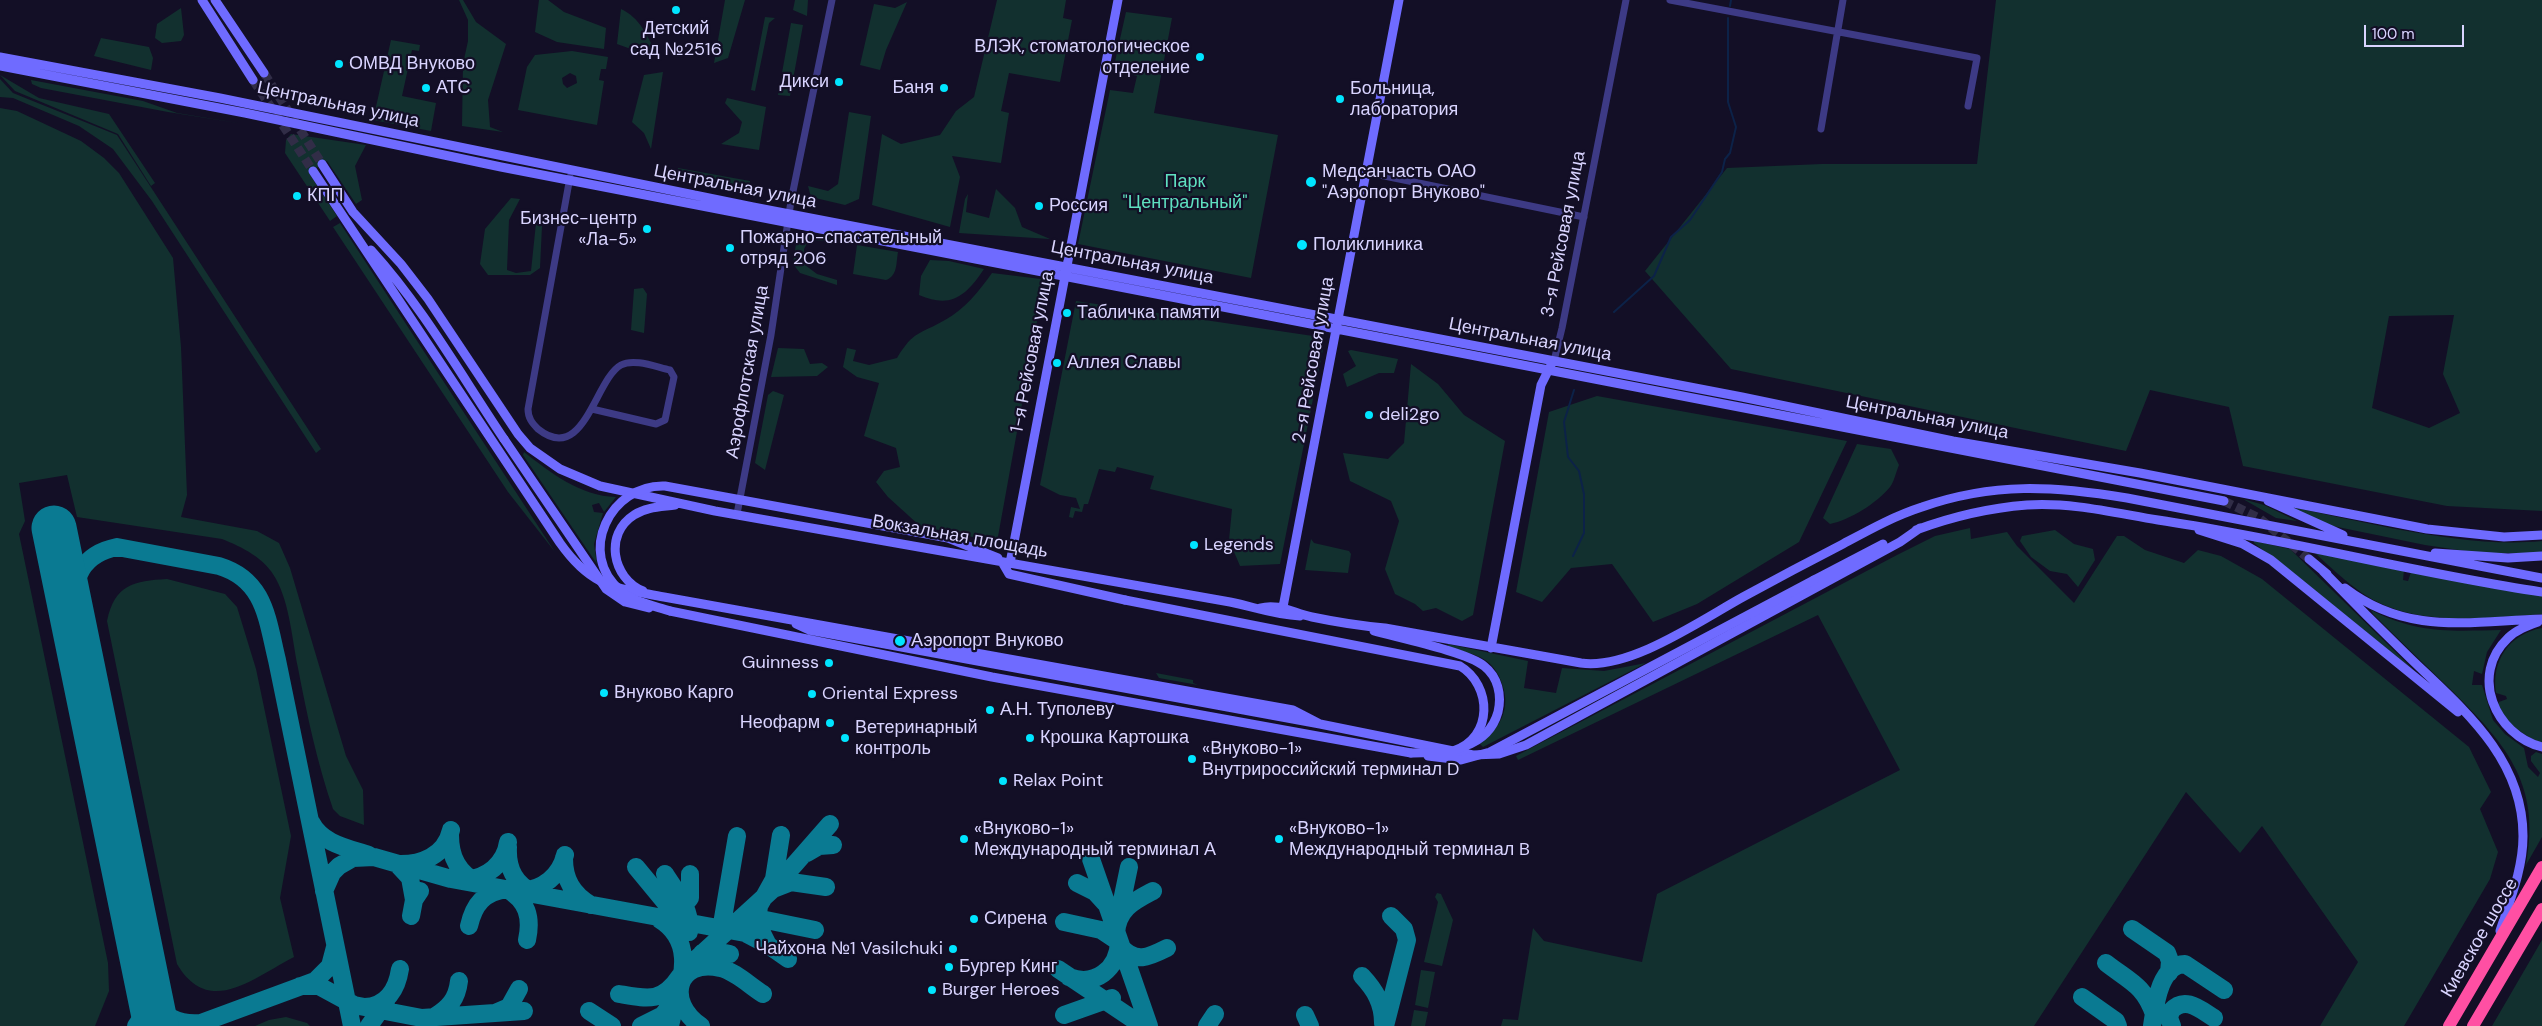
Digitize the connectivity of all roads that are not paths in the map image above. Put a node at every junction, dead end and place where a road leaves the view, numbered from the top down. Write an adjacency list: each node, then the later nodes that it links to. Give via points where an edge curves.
1 (202, 0): 13 (main road)
2 (215, 0): 12 (main road)
3 (832, 0): 21 (street, Аэрофлотская улица)
4 (1118, 0): 23 (main road, 1-я Рейсовая улица)
5 (1399, 0): 18 (main road, 2-я Рейсовая улица)
6 (1626, 0): 20 (street, 3-я Рейсовая улица)
7 (1670, 0): 9 (street)
8 (1843, 0): 9 (street)
9 (1837, 32): 14 (street, via 1977,58); 15 (street)
10 (0, 56): 19 (main road, Центральная улица, via 229,100)
11 (0, 66): 19 (main road, Центральная улица)
12 (264, 73)
13 (253, 80)
14 (1968, 106)
15 (1821, 129)
16 (322, 164): 30 (main road, Вокзальная площадь, via 353,212 420,287 530,448 560,469 587,482)
17 (313, 171): 22 (main road)
18 (1366, 172): 20 (street); 24 (main road, 2-я Рейсовая улица)
19 (571, 175): 21 (main road, Центральная улица); 27 (street, via 528,415 541,431 561,436 580,427)
20 (1584, 217): 25 (street, 3-я Рейсовая улица)
21 (789, 218): 23 (main road, Центральная улица); 31 (street, Аэрофлотская улица, via 771,335)
22 (350, 228): 43 (main road, via 578,566 604,584); 46 (main road, bridge, via 390,271 606,589 634,605)
23 (1066, 271): 24 (main road, Центральная улица); 39 (main road, 1-я Рейсовая улица)
24 (1337, 324): 25 (main road, Центральная улица); 26 (main road, Центральная улица); 44 (main road, 2-я Рейсовая улица)
25 (1554, 362): 26 (main road, 3-я Рейсовая улица); 28 (main road, Центральная улица, via 1953,441)
26 (1547, 370): 29 (main road, Центральная улица); 51 (main road, 3-я Рейсовая улица, via 1541,385)
27 (592, 409): 27 (street, via 609,375 623,364 633,363 673,372 662,423)
28 (2259, 496): 34 (main road, Центральная улица, via 2427,529 2504,537); 35 (main road, via 2320,526)
29 (2224, 501)
30 (684, 504): 31 (main road, Вокзальная площадь); 43 (main road, via 639,512 624,523 616,538 615,557 623,575 639,589)
31 (737, 514): 39 (main road, Вокзальная площадь)
32 (2176, 523): 33 (main road, via 2088,508 2028,505 1968,515); 42 (main road, via 2260,536); 57 (main road, via 2239,542 2272,560)
33 (1920, 528): 59 (main road, via 1900,542 1526,745 1493,754); 60 (main road, bridge, via 1814,580 1481,756 1450,760)
34 (2542, 535)
35 (2365, 543): 36 (main road); 51 (main road, Вокзальная площадь, via 2080,490 2004,489 1941,500 1894,518 1625,659 1589,664)
36 (2409, 552): 37 (main road, via 2508,558); 41 (main road)
37 (2542, 556)
38 (2309, 559): 40 (main road)
39 (1006, 563): 45 (main road, Вокзальная площадь); 46 (main road, bridge, via 948,538 665,486 637,491 621,500 606,520 601,537 602,560 607,574 622,592); 60 (main road, bridge, via 1008,574 1460,666 1472,674 1482,691 1485,712 1472,740 1454,750)
40 (2323, 571): 49 (main road, via 2368,603 2423,622); 57 (main road)
41 (2542, 578)
42 (2542, 592)
43 (662, 597): 48 (main road)
44 (1283, 607): 45 (main road, Вокзальная площадь); 47 (main road, Вокзальная площадь)
45 (1260, 608): 47 (main road, Вокзальная площадь, via 1269,614)
46 (670, 611): 60 (main road, via 992,677)
47 (1310, 617): 50 (main road, Вокзальная площадь)
48 (787, 619): 52 (main road); 53 (main road, via 809,630)
49 (2542, 620): 58 (main road, via 2519,630 2504,642 2492,663 2489,684 2494,707 2506,727 2524,741)
50 (1357, 626): 51 (main road, Вокзальная площадь, via 1385,628); 59 (main road, via 1478,662 1492,674 1500,697 1499,709 1489,732)
51 (1491, 648)
52 (1010, 659): 53 (main road); 54 (main road)
53 (996, 665): 55 (main road)
54 (1168, 688): 55 (main road); 56 (main road, via 1293,710)
55 (1156, 695): 56 (main road)
56 (1320, 724): 59 (main road)
57 (2485, 735): 63 (main road, via 2513,779 2520,801 2523,832 2520,866)
58 (2542, 747)
59 (1451, 751)
60 (1410, 752)
61 (2542, 867): 63 (highway, Киевское шоссе)
62 (2542, 909): 65 (highway)
63 (2494, 950): 64 (highway, Киевское шоссе)
64 (2449, 1026)
65 (2473, 1026)

